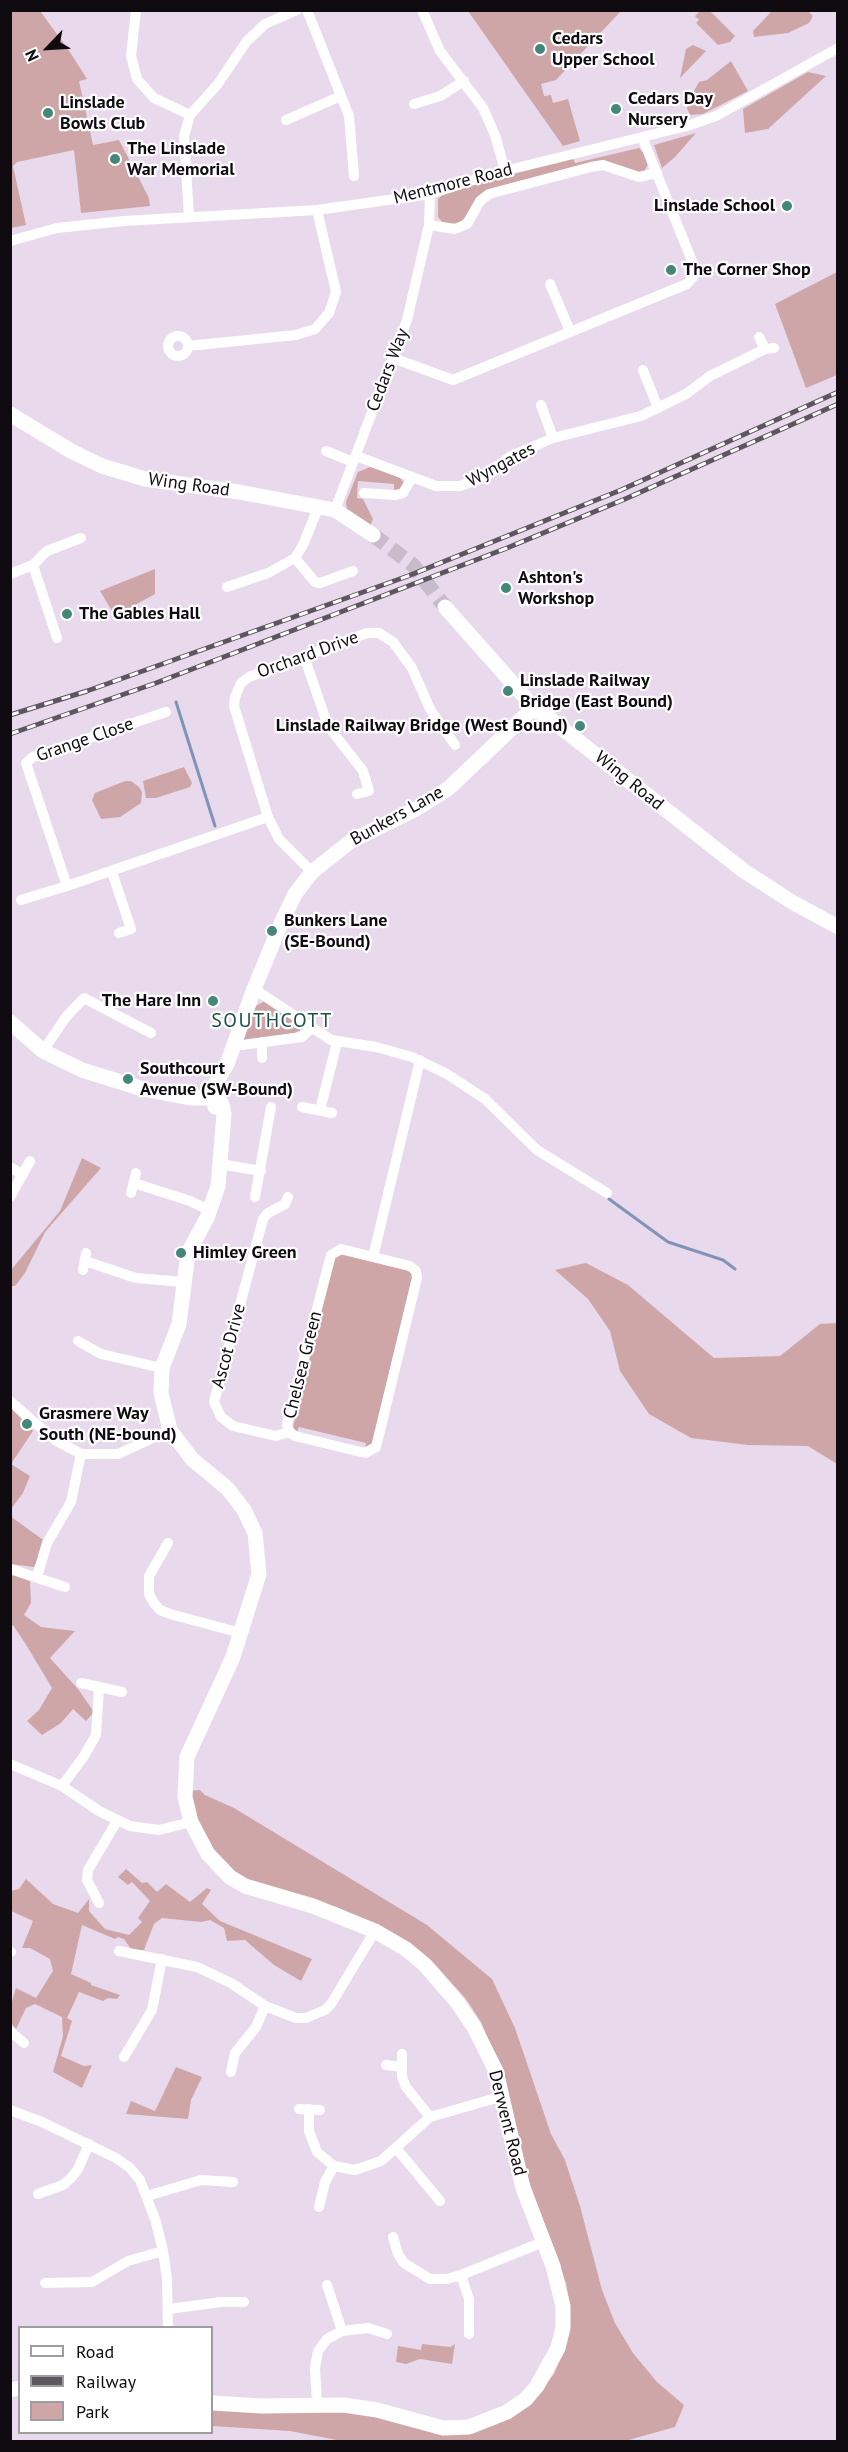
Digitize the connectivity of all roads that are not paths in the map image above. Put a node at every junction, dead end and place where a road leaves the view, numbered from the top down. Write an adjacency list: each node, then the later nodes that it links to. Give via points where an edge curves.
1 (136, 10): 9 (street, via 131,56 137,79 154,98)
2 (297, 10): 9 (street, via 265,24 247,41 217,85)
3 (308, 10): 7 (street)
4 (422, 10): 6 (street, via 440,51)
5 (837, 48): 11 (street, Mentmore Road, via 716,116)
6 (464, 81): 8 (street, via 440,96); 12 (street, via 489,121)
7 (341, 96): 10 (street); 14 (street, via 349,116)
8 (414, 104)
9 (190, 114): 17 (street, via 184,136)
10 (286, 120)
11 (642, 137): 12 (street, Mentmore Road); 13 (street)
12 (505, 171): 15 (street, Mentmore Road)
13 (657, 173): 18 (street, via 639,177 603,165 591,167 489,194 466,224 455,229); 21 (street, via 694,266 693,277 687,284)
14 (354, 176)
15 (430, 194): 16 (street, Mentmore Road); 18 (street, Cedars Way)
16 (317, 210): 17 (street, Mentmore Road); 23 (street, via 336,292 329,313 315,329 296,335)
17 (189, 217): 19 (street, Mentmore Road, via 57,228)
18 (429, 225): 24 (street, Cedars Way, via 417,287)
19 (10, 241)
20 (550, 284): 21 (street)
21 (570, 332): 24 (street, via 453,380)
22 (759, 337): 27 (street, Wyngates, via 769,348 710,376)
23 (188, 346)
24 (393, 358): 31 (street, Cedars Way)
25 (643, 370): 27 (street)
26 (541, 405): 29 (street, Wyngates)
27 (658, 408): 29 (street, Wyngates, via 600,428)
28 (10, 414): 34 (street, Wing Road, via 71,451 113,470 145,479 295,501)
29 (553, 438): 32 (street, Wyngates, via 511,456 477,480 460,486 436,486)
30 (326, 451): 31 (street, Wyngates)
31 (355, 459): 32 (street, Wyngates); 35 (street, Cedars Way)
32 (412, 478): 33 (street, via 403,493)
33 (364, 493)
34 (318, 508): 35 (street, Wing Road); 38 (street)
35 (335, 510): 36 (street, Wing Road)
36 (373, 535)
37 (81, 538): 39 (street, via 47,551)
38 (295, 558): 40 (street, via 315,582); 42 (street, via 268,573)
39 (33, 565): 41 (street); 44 (street)
40 (353, 572)
41 (10, 574)
42 (227, 587)
43 (445, 608): 46 (street, Wing Road)
44 (57, 638)
45 (304, 656): 48 (street, Orchard Drive, via 367,633 379,633 393,642 412,668 430,709); 49 (street, via 328,726 363,771 369,791); 50 (street, Orchard Drive, via 249,677 235,696 234,706)
46 (532, 709): 52 (street, Bunkers Lane, via 449,788 351,841); 55 (street, Wing Road, via 545,715 744,871)
47 (166, 712): 53 (street, Grange Close, via 33,757 26,763)
48 (455, 745)
49 (357, 794)
50 (268, 817): 51 (street); 52 (street, Orchard Drive, via 279,839)
51 (112, 872): 53 (street); 56 (street, via 131,929)
52 (312, 872): 57 (street, Bunkers Lane, via 291,903)
53 (67, 886): 54 (street)
54 (21, 900)
55 (837, 927)
56 (119, 933)
57 (254, 989): 59 (street); 67 (street, Bunkers Lane, via 227,1064 227,1078)
58 (10, 1022): 64 (street)
59 (312, 1027): 61 (street, via 302,1037); 62 (street)
60 (143, 1033): 64 (street, via 84,998)
61 (262, 1042): 63 (street); 65 (street)
62 (337, 1042): 66 (street, via 376,1047); 70 (street)
63 (242, 1045)
64 (44, 1051): 67 (street, via 82,1070 129,1086 190,1098)
65 (262, 1058)
66 (420, 1060): 78 (street, via 485,1099 537,1150); 83 (street)
67 (214, 1098): 73 (street, via 222,1126)
68 (271, 1107): 75 (street)
69 (302, 1107): 70 (street)
70 (320, 1110): 71 (street)
71 (332, 1113)
72 (30, 1161): 76 (street)
73 (220, 1164): 75 (street); 82 (street, via 218,1186)
74 (10, 1167): 76 (street)
75 (261, 1171): 80 (street)
76 (23, 1175): 79 (street)
77 (134, 1183): 82 (street)
78 (607, 1192)
79 (10, 1197)
80 (255, 1197)
81 (288, 1197): 90 (street, Ascot Drive, via 285,1204 263,1219 263,1239 214,1402 221,1417 233,1426 271,1435)
82 (209, 1210): 85 (street, via 188,1253)
83 (373, 1257): 90 (street, Chelsea Green, via 332,1247 287,1424); 90 (street, Chelsea Green, via 420,1268 372,1456)
84 (85, 1261): 85 (street, via 136,1278)
85 (183, 1282): 87 (street, via 179,1324)
86 (80, 1345): 87 (street, via 111,1357)
87 (162, 1368): 89 (street, via 161,1393)
88 (10, 1401): 91 (street, via 55,1440)
89 (170, 1430): 91 (street, via 118,1454); 96 (street, via 192,1459 228,1489 255,1533 258,1574)
90 (289, 1432)
91 (81, 1454): 94 (street, via 71,1502 47,1543)
92 (168, 1543): 96 (street, via 149,1576 149,1594 154,1603 170,1614)
93 (10, 1569): 94 (street)
94 (37, 1577): 95 (street)
95 (65, 1587)
96 (241, 1633): 103 (street, Derwent Road, via 187,1757 184,1797)
97 (81, 1683): 98 (street)
98 (99, 1687): 99 (street); 101 (street, via 96,1735)
99 (122, 1692)
100 (10, 1764): 101 (street)
101 (62, 1786): 102 (street)
102 (117, 1821): 103 (street, via 159,1830); 104 (street, via 88,1870 87,1880)
103 (191, 1822): 105 (street, Derwent Road, via 208,1854 245,1886 314,1906)
104 (99, 1903)
105 (375, 1931): 108 (street, via 325,2010 296,2018); 114 (street, Derwent Road, via 424,1964 457,2002 496,2071)
106 (118, 1950): 107 (street)
107 (162, 1959): 108 (street, via 197,1967 231,1983); 110 (street, via 152,2010)
108 (265, 2006): 113 (street, via 256,2027 235,2053)
109 (402, 2054): 112 (street)
110 (124, 2057)
111 (386, 2065): 112 (street)
112 (401, 2067): 117 (street, via 406,2087)
113 (231, 2072)
114 (503, 2096): 117 (street); 127 (street, Derwent Road, via 523,2188)
115 (309, 2109): 120 (street, via 313,2144)
116 (10, 2110): 118 (street)
117 (430, 2117): 119 (street)
118 (88, 2144): 122 (street, via 78,2169 58,2193); 123 (street, via 130,2168)
119 (396, 2148): 120 (street, via 381,2161 355,2170); 124 (street)
120 (334, 2166): 125 (street)
121 (233, 2182): 123 (street, via 218,2175)
122 (38, 2194)
123 (147, 2196): 128 (street)
124 (440, 2201)
125 (318, 2207)
126 (393, 2237): 129 (street, via 398,2254 414,2271 430,2279)
127 (543, 2242): 129 (street); 139 (street, Derwent Road, via 558,2280 563,2328 549,2369 526,2399 491,2420 456,2428 431,2426 376,2410)
128 (163, 2251): 130 (street, via 128,2261 92,2282 63,2288); 133 (street)
129 (461, 2275): 137 (street, via 469,2299)
130 (45, 2283)
131 (327, 2285): 135 (street)
132 (244, 2302): 133 (street, via 229,2297)
133 (170, 2309): 134 (street)
134 (168, 2326)
135 (342, 2331): 136 (street, via 368,2328); 139 (street, via 327,2339 318,2351)
136 (387, 2334)
137 (469, 2334)
138 (213, 2403): 139 (street, Derwent Road)
139 (317, 2404)

